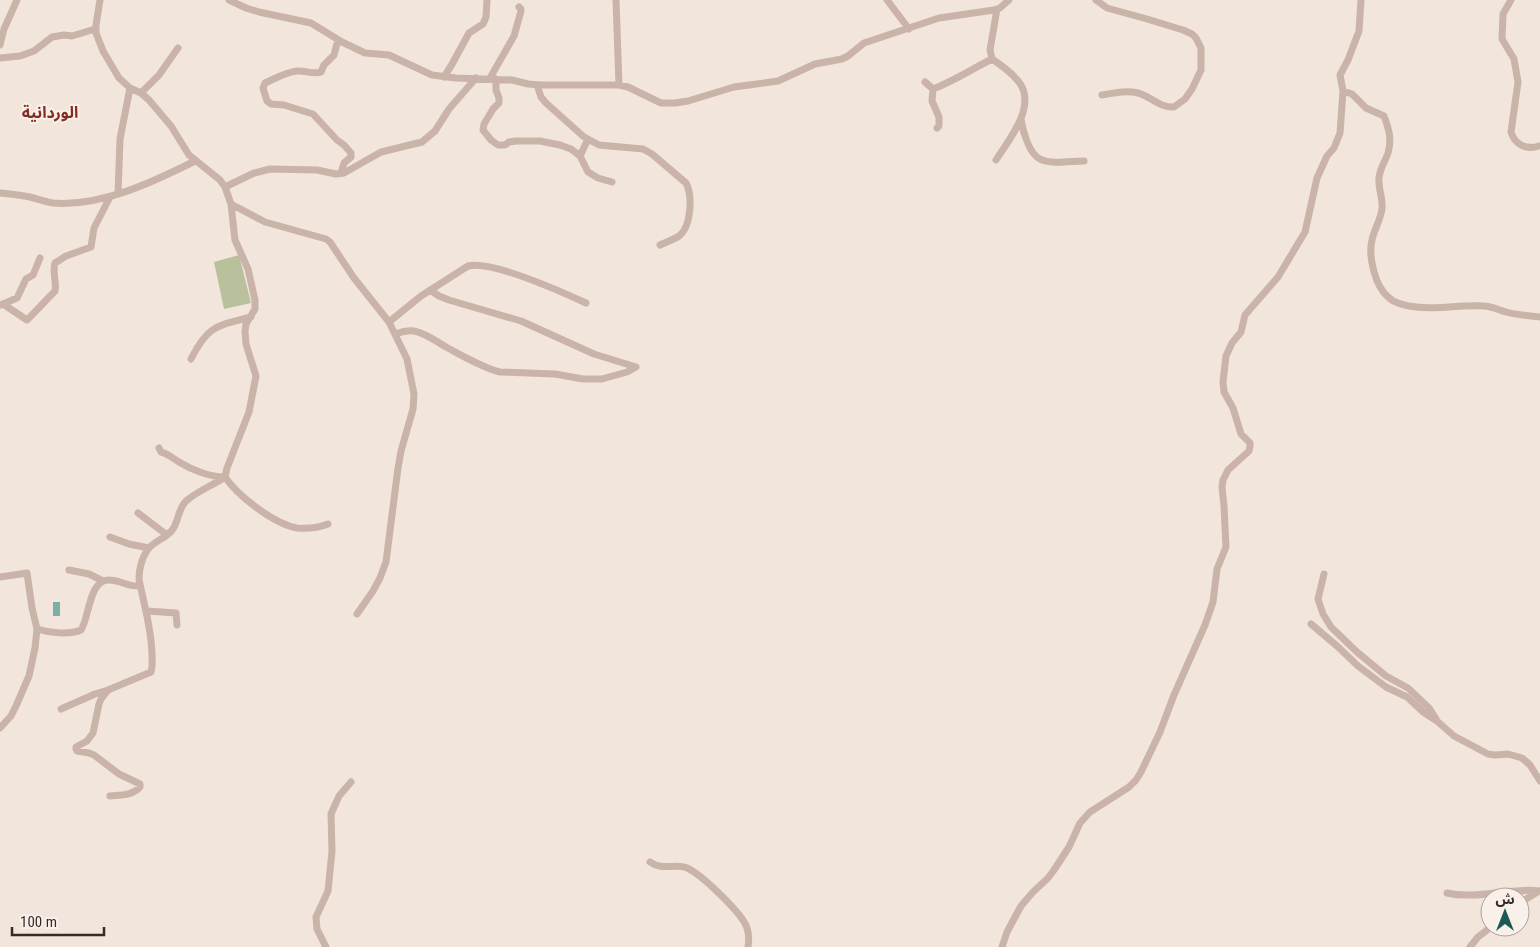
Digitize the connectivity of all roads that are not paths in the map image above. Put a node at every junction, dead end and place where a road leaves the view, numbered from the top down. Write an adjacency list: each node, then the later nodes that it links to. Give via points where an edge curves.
1 (17, 0): 16 (street)
2 (100, 0): 13 (street)
3 (229, 0): 15 (street, via 259,12 311,23)
4 (487, 0): 20 (street, via 483,24 469,33)
5 (616, 0): 25 (street)
6 (887, 0): 14 (street)
7 (1008, 0): 12 (street)
8 (1096, 0): 30 (street, via 1112,10 1183,30 1196,38 1201,48 1201,70 1192,89 1174,107 1139,93 1124,91)
9 (1361, 0): 28 (street, via 1359,31 1340,75)
10 (1511, 0): 34 (street, via 1504,14 1502,39 1514,59 1518,82 1511,132 1522,146)
11 (518, 7): 22 (street, via 521,11 514,36)
12 (997, 9): 14 (street, via 939,18); 19 (street, via 990,50)
13 (95, 29): 18 (street, via 72,36 52,37 34,52); 26 (street, via 116,74)
14 (909, 29): 25 (street, via 864,43 842,59 815,64 778,80 734,87 681,103 661,103)
15 (338, 40): 20 (street, via 365,53 389,55 423,72); 39 (street, via 334,55 321,72 289,72 265,83 263,88 271,104 313,114 336,140 344,144 351,156)
16 (0, 45)
17 (178, 48): 29 (street)
18 (0, 58)
19 (992, 59): 27 (street); 31 (street, via 1016,78 1022,88)
20 (444, 76): 21 (street)
21 (476, 78): 22 (street); 39 (street, via 427,139 381,152)
22 (493, 79): 24 (street); 35 (street, via 499,102 483,130 498,146 516,141 540,141 571,149)
23 (925, 82): 27 (street)
24 (537, 85): 25 (street); 33 (street, via 546,103)
25 (619, 85)
26 (130, 88): 29 (street); 43 (street, via 120,139)
27 (933, 89): 32 (street, via 932,101 939,117)
28 (1343, 91): 52 (street, via 1352,94 1366,108 1384,116 1389,130 1390,146 1381,166 1379,185 1382,196 1380,221 1370,250 1378,282 1388,297 1416,307 1486,306); 86 (street, via 1340,133 1317,178 1305,232 1278,277 1245,315 1241,332 1226,356 1224,392 1234,408 1241,434 1250,446 1223,480 1226,547 1217,569 1213,602 1205,625 1146,765 1136,780 1090,812 1080,823 1054,870 1021,906)
29 (141, 93): 37 (street, via 171,126)
30 (1102, 95)
31 (1021, 120): 36 (street); 38 (street, via 1025,137 1040,159)
32 (937, 128)
33 (588, 139): 35 (street); 46 (street, via 599,145 643,149 664,163 689,187 687,223 680,235)
34 (1539, 146)
35 (580, 156): 40 (street, via 588,172)
36 (996, 160)
37 (196, 161): 41 (street); 43 (street)
38 (1084, 161)
39 (341, 173): 41 (street, via 270,169)
40 (612, 182)
41 (225, 186): 45 (street)
42 (0, 193): 44 (street, via 62,203)
43 (118, 194): 44 (street)
44 (110, 197): 50 (street, via 94,228 91,247 56,263 55,291 30,318 27,320)
45 (231, 204): 51 (street, via 235,240 254,292 256,304); 53 (street, via 265,222 326,239)
46 (660, 245)
47 (40, 258): 50 (street, via 17,298)
48 (430, 290): 49 (street, via 468,266 478,264 537,282); 53 (street); 54 (street, via 449,300 521,321 594,354 636,367 602,379 500,372 415,331)
49 (586, 303)
50 (2, 305)
51 (252, 316): 55 (street, via 210,331); 57 (street, via 244,331 256,376 254,395)
52 (1540, 317)
53 (389, 322): 54 (street)
54 (395, 334): 69 (street, via 410,368 414,404 398,468 386,562 368,600)
55 (191, 359)
56 (159, 448): 57 (street, via 189,467)
57 (225, 477): 59 (street, via 254,506 286,524 308,528); 60 (street, via 186,502 178,513 174,528)
58 (138, 513): 60 (street)
59 (328, 524)
60 (167, 535): 62 (street)
61 (110, 537): 62 (street)
62 (149, 548): 67 (street, via 141,568)
63 (69, 570): 66 (street, via 90,574)
64 (1324, 574): 75 (street, via 1318,599 1331,627 1386,676 1408,688 1429,708)
65 (0, 577): 72 (street, via 27,573)
66 (103, 581): 67 (street); 72 (street, via 90,600 81,630)
67 (140, 586): 68 (street)
68 (147, 611): 71 (street, via 176,613); 73 (street, via 152,672)
69 (357, 614)
70 (1311, 624): 75 (street, via 1358,666 1386,687 1407,697)
71 (177, 625)
72 (37, 629): 76 (street, via 29,676 11,716)
73 (108, 690): 74 (street); 79 (street, via 99,704 93,733 76,749 94,755 119,774 140,784 132,793)
74 (61, 709)
75 (1437, 721): 77 (street, via 1454,736 1488,754 1522,758)
76 (0, 728)
77 (1540, 781)
78 (351, 782): 84 (street, via 339,796 331,814 328,891 316,917 317,928)
79 (110, 796)
80 (650, 862): 85 (street, via 656,866 686,868 702,877 740,916 747,927)
81 (1540, 891): 82 (street)
82 (1447, 893)
83 (1480, 935): 87 (street)
84 (326, 947)
85 (748, 947)
86 (1002, 947)
87 (1470, 947)

